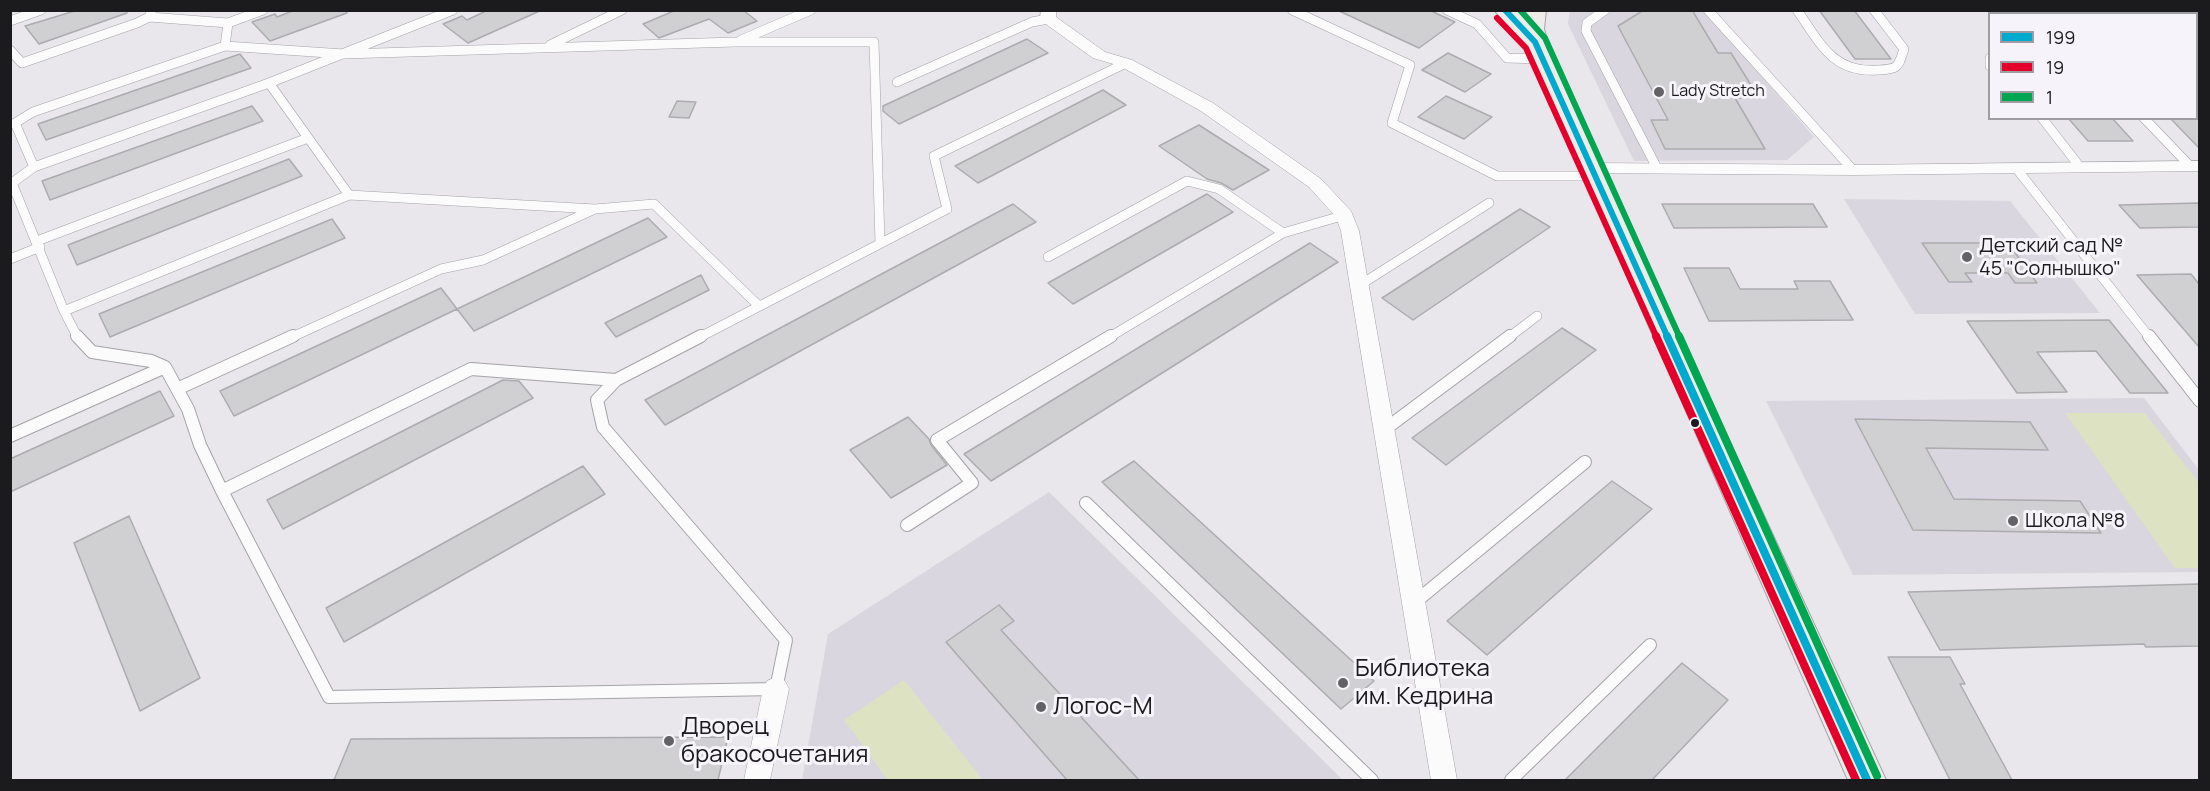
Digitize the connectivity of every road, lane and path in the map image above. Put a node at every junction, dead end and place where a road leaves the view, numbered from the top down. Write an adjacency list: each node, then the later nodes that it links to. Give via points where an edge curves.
1 (41, 10): 16 (lane)
2 (263, 10): 17 (lane)
3 (453, 10): 23 (lane)
4 (622, 10): 20 (lane)
5 (811, 10): 18 (lane)
6 (1292, 10): 36 (lane, via 1410,65 1392,123 1497,177)
7 (1447, 10): 22 (lane, via 1477,24 1507,58)
8 (1504, 10): 22 (main road, via 1523,27)
9 (1535, 10): 22 (main road, via 1532,26)
10 (1605, 10): 33 (lane, via 1587,23 1586,31)
11 (1708, 10): 35 (lane)
12 (1797, 10): 13 (lane, via 1836,63 1857,70 1894,69 1904,48)
13 (1874, 10)
14 (151, 14): 17 (lane); 21 (lane, via 137,23 22,63)
15 (1049, 15): 24 (street, via 1099,55); 25 (lane)
16 (10, 21)
17 (228, 23): 19 (lane)
18 (735, 42): 20 (lane); 42 (lane, via 874,42)
19 (225, 46): 23 (lane); 31 (lane, via 33,112 15,123)
20 (546, 47): 23 (lane)
21 (10, 50)
22 (1538, 50): 36 (main road)
23 (344, 54): 26 (lane)
24 (1126, 63): 40 (street, via 1217,114 1315,183); 42 (lane, via 934,156 947,209)
25 (897, 82)
26 (269, 83): 29 (lane); 31 (lane)
27 (2044, 120): 32 (lane)
28 (2146, 120): 30 (lane)
29 (308, 138): 37 (lane); 43 (lane)
30 (2194, 166): 32 (street)
31 (34, 167): 43 (lane, via 12,183)
32 (2080, 167): 34 (street)
33 (1657, 168): 35 (street); 36 (street)
34 (2016, 168): 35 (street); 53 (lane)
35 (1853, 170)
36 (1593, 172): 67 (main road)
37 (349, 195): 39 (lane); 48 (lane)
38 (1488, 203): 46 (lane)
39 (595, 209): 47 (lane, via 654,204); 52 (lane, via 483,260 441,269)
40 (1345, 215): 41 (lane); 46 (street)
41 (1283, 233): 44 (lane, via 1219,189 1187,181); 59 (lane, via 937,440 972,483)
42 (880, 243): 47 (lane)
43 (38, 244): 45 (lane); 48 (lane)
44 (1048, 257)
45 (10, 259)
46 (1360, 285): 54 (street)
47 (759, 306): 51 (lane)
48 (64, 311): 50 (lane, via 80,341 92,352 151,361)
49 (1537, 316): 54 (lane)
50 (165, 367): 52 (lane); 55 (lane)
51 (616, 380): 57 (lane, via 471,369); 62 (lane, via 597,400 603,427 786,640)
52 (177, 389): 57 (lane)
53 (2199, 400)
54 (1384, 430): 60 (street)
55 (10, 436)
56 (1585, 462): 60 (lane)
57 (222, 491): 62 (lane, via 329,697)
58 (1086, 503): 64 (lane)
59 (907, 525)
60 (1414, 603): 65 (street)
61 (1650, 645): 66 (lane)
62 (776, 689): 63 (street)
63 (757, 780)
64 (1372, 780)
65 (1444, 780)
66 (1511, 780)
67 (1867, 780)

